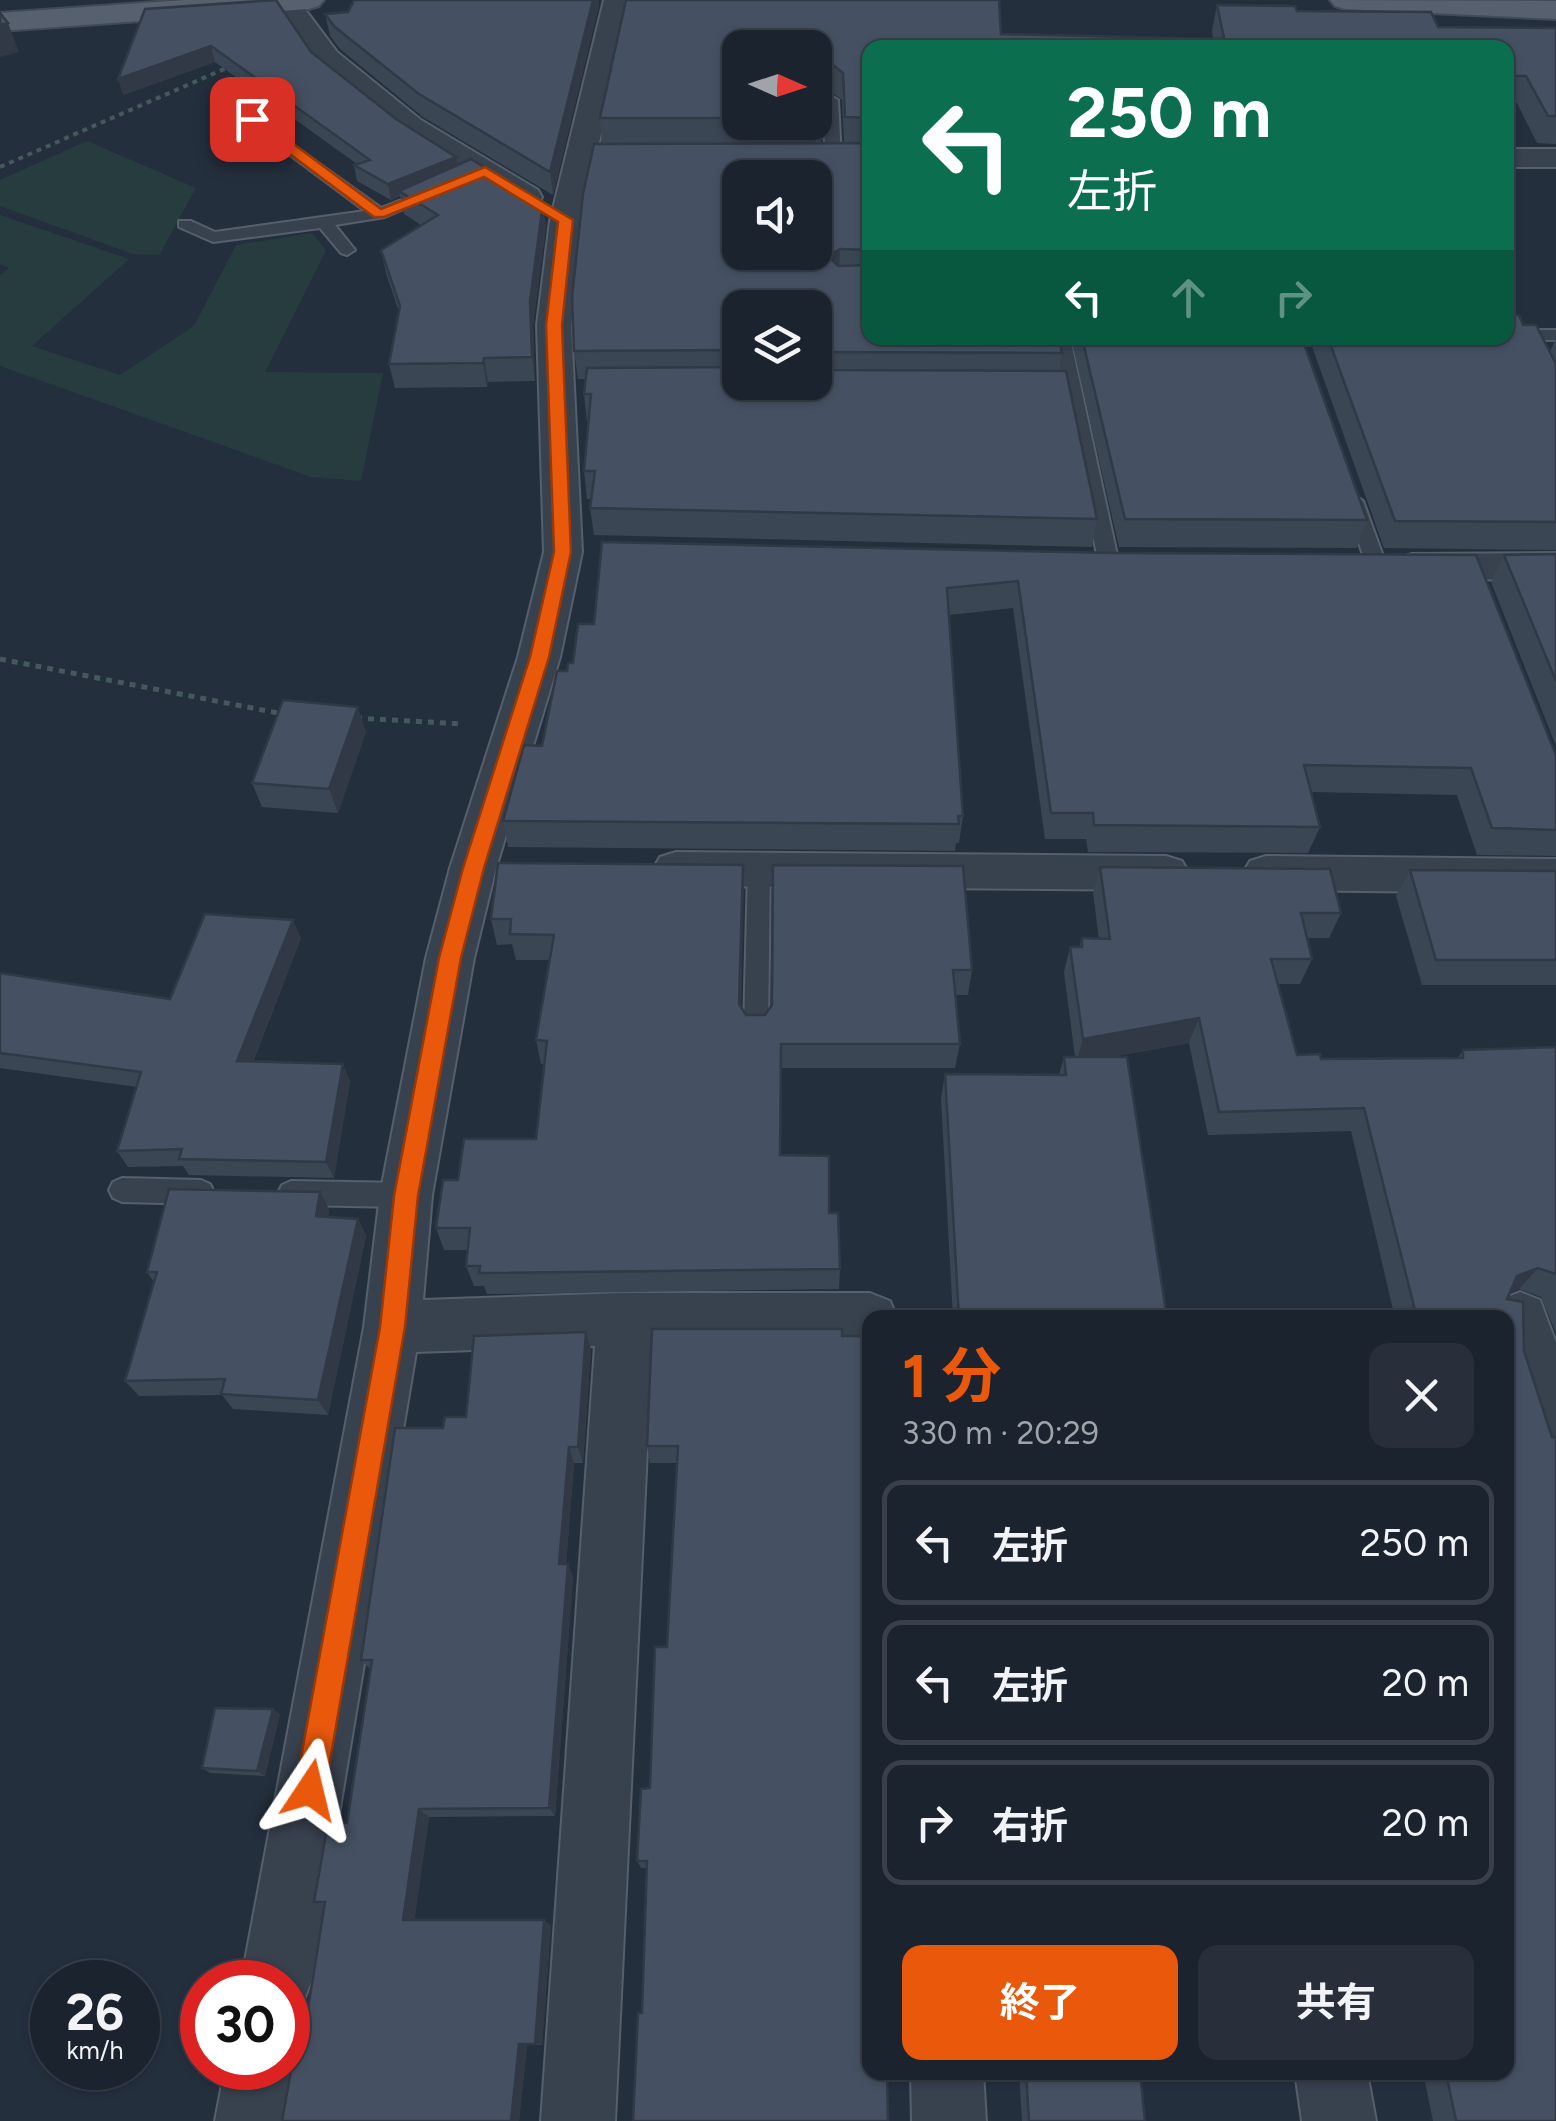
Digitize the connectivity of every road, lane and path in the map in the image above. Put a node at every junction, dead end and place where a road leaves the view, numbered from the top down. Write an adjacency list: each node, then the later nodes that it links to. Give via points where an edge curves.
1 (617, 0): 15 (street)
2 (1345, 0): 5 (main road)
3 (298, 1): 4 (main road); 7 (street)
4 (88, 8): 6 (main road)
5 (1556, 10)
6 (0, 22)
7 (312, 38): 8 (path, via 261,52); 22 (street, via 327,58 477,175)
8 (181, 88): 9 (path); 19 (path)
9 (189, 93)
10 (252, 119): 21 (lane)
11 (832, 128): 13 (lane)
12 (794, 157): 13 (street)
13 (833, 157): 14 (street)
14 (862, 157)
15 (580, 158): 16 (street); 22 (street)
16 (619, 158)
17 (1514, 158): 18 (street)
18 (1556, 158)
19 (0, 167)
20 (451, 185): 21 (lane)
21 (379, 214): 23 (lane)
22 (566, 220): 37 (street, via 554,325 582,552)
23 (324, 222): 24 (lane, via 213,237); 25 (lane)
24 (185, 224)
25 (347, 250)
26 (1556, 335): 27 (lane, via 1531,342)
27 (1514, 337)
28 (1062, 345): 31 (lane, via 1061,390)
29 (1346, 478): 32 (lane)
30 (1070, 563): 31 (street)
31 (1128, 564)
32 (1358, 566): 33 (street, via 1474,576)
33 (1556, 566)
34 (0, 659): 35 (path)
35 (292, 715)
36 (352, 718): 37 (path)
37 (518, 725): 45 (street, via 492,868 450,958)
38 (626, 869): 39 (street)
39 (759, 870): 40 (street); 41 (lane)
40 (1556, 876)
41 (756, 1029)
42 (122, 1190): 43 (lane)
43 (235, 1192)
44 (273, 1193): 45 (lane)
45 (406, 1196): 49 (street)
46 (625, 1318): 47 (street); 49 (street); 56 (street)
47 (862, 1318)
48 (1528, 1318): 50 (street)
49 (392, 1327): 51 (street)
50 (1556, 1433)
51 (280, 1960)
52 (947, 2080): 57 (street)
53 (1331, 2080): 58 (street)
54 (257, 2090): 55 (street)
55 (252, 2121)
56 (578, 2121)
57 (949, 2121)
58 (1339, 2121)

